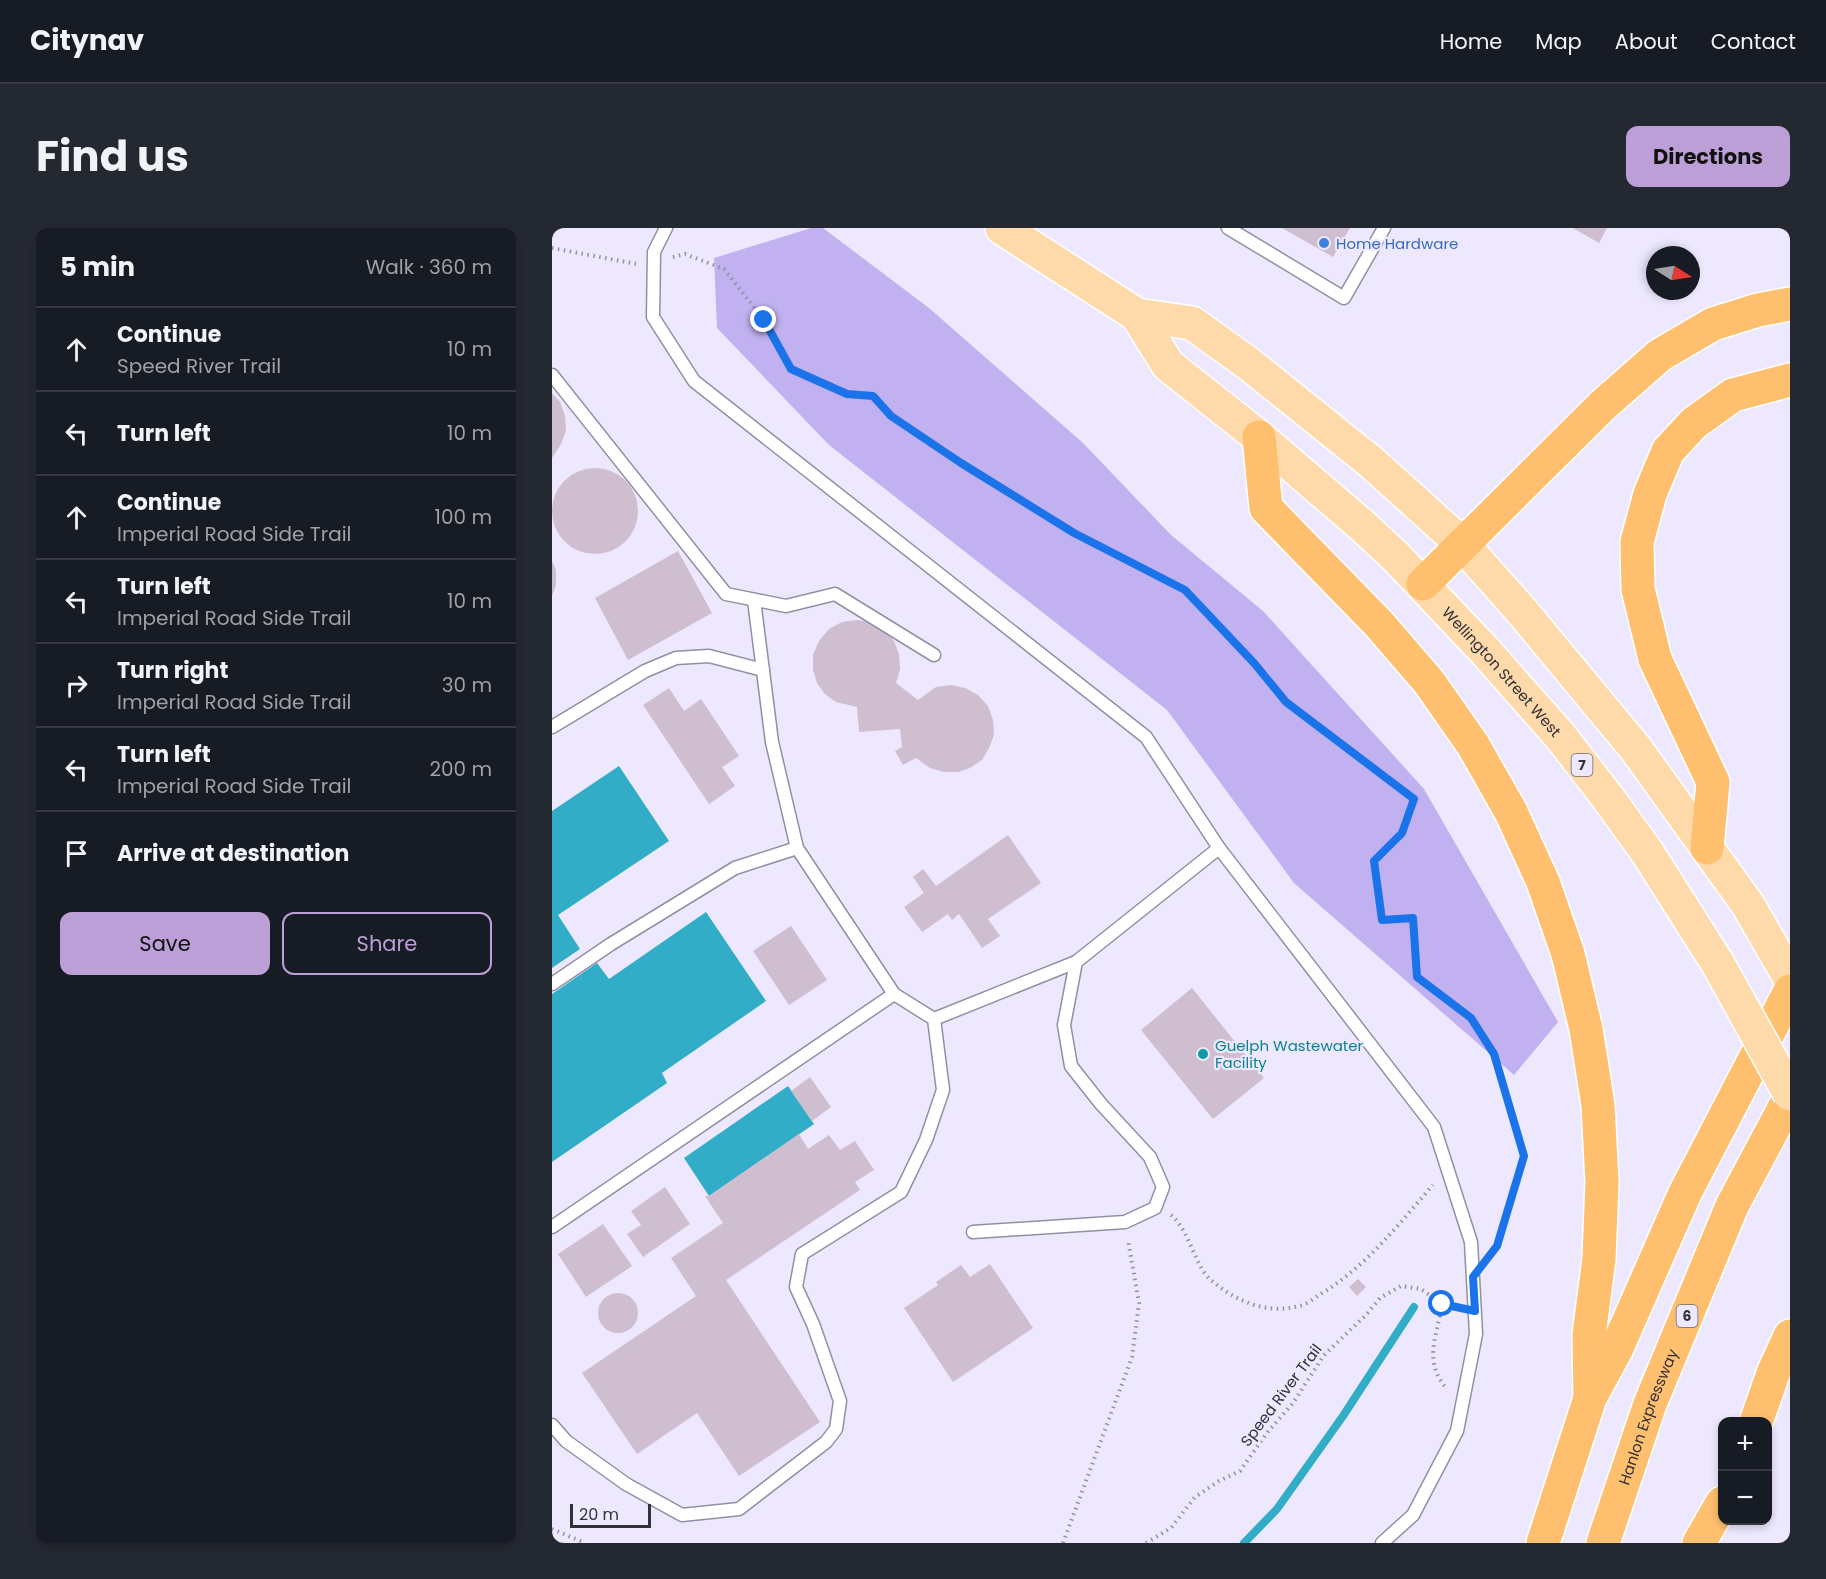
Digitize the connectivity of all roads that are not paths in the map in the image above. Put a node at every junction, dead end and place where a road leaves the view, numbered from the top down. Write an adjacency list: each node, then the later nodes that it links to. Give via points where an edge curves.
1 (666, 228): 17 (lane, via 654,252 653,317 694,381 1146,737)
2 (1002, 228): 6 (main road, Wellington Street West)
3 (1228, 228): 4 (lane, via 1344,298)
4 (1384, 228)
5 (1790, 304): 10 (highway, via 1713,324 1660,355 1603,405)
6 (1137, 315): 9 (main road, Wellington Street West, via 1168,365); 10 (main road, Wellington Street West, via 1192,322 1371,462)
7 (552, 375): 12 (lane, via 726,594)
8 (1790, 380): 18 (highway, via 1733,395 1694,423 1668,451 1650,494 1637,542 1638,589 1655,658 1713,782)
9 (1259, 437): 11 (main road, Wellington Street West, via 1365,528); 29 (highway, via 1266,508 1379,624 1429,682 1473,745 1525,842 1568,954 1586,1029 1598,1105 1602,1182 1599,1259 1589,1335)
10 (1463, 545): 11 (highway); 18 (main road, Wellington Street West, via 1609,715)
11 (1422, 584): 25 (main road, Wellington Street West / 7, bridge, via 1561,737 1647,852 1718,964)
12 (754, 600): 13 (lane, via 786,606 835,594); 14 (lane)
13 (934, 656)
14 (763, 670): 15 (lane, via 709,656 676,658 645,671); 16 (lane, via 772,742)
15 (552, 727)
16 (797, 848): 21 (lane, via 735,868); 23 (lane)
17 (1219, 848): 19 (lane); 34 (lane, via 1434,1127 1471,1242 1476,1334 1457,1431 1413,1515)
18 (1707, 848): 20 (main road, Wellington Street West, via 1748,905)
19 (1076, 962): 24 (lane); 27 (lane, via 1064,1025 1071,1066 1150,1157 1163,1187 1157,1203 1155,1208 1125,1222)
20 (1790, 978)
21 (552, 984)
22 (1790, 991): 29 (highway, via 1685,1193 1616,1350)
23 (894, 994): 24 (lane); 26 (lane)
24 (934, 1019): 31 (lane, via 943,1090 926,1140 901,1192 801,1254 796,1287 840,1401 837,1429 826,1442 739,1509 682,1515 626,1484 566,1441)
25 (1790, 1096): 36 (highway, Hanlon Expressway / 6, via 1732,1206 1650,1404)
26 (552, 1227)
27 (973, 1232)
28 (1790, 1336): 30 (highway)
29 (1590, 1398): 35 (highway)
30 (1758, 1417)
31 (552, 1425)
32 (1718, 1510): 37 (highway)
33 (1724, 1525): 38 (highway)
34 (1382, 1543)
35 (1543, 1543)
36 (1603, 1543)
37 (1699, 1543)
38 (1720, 1543)

